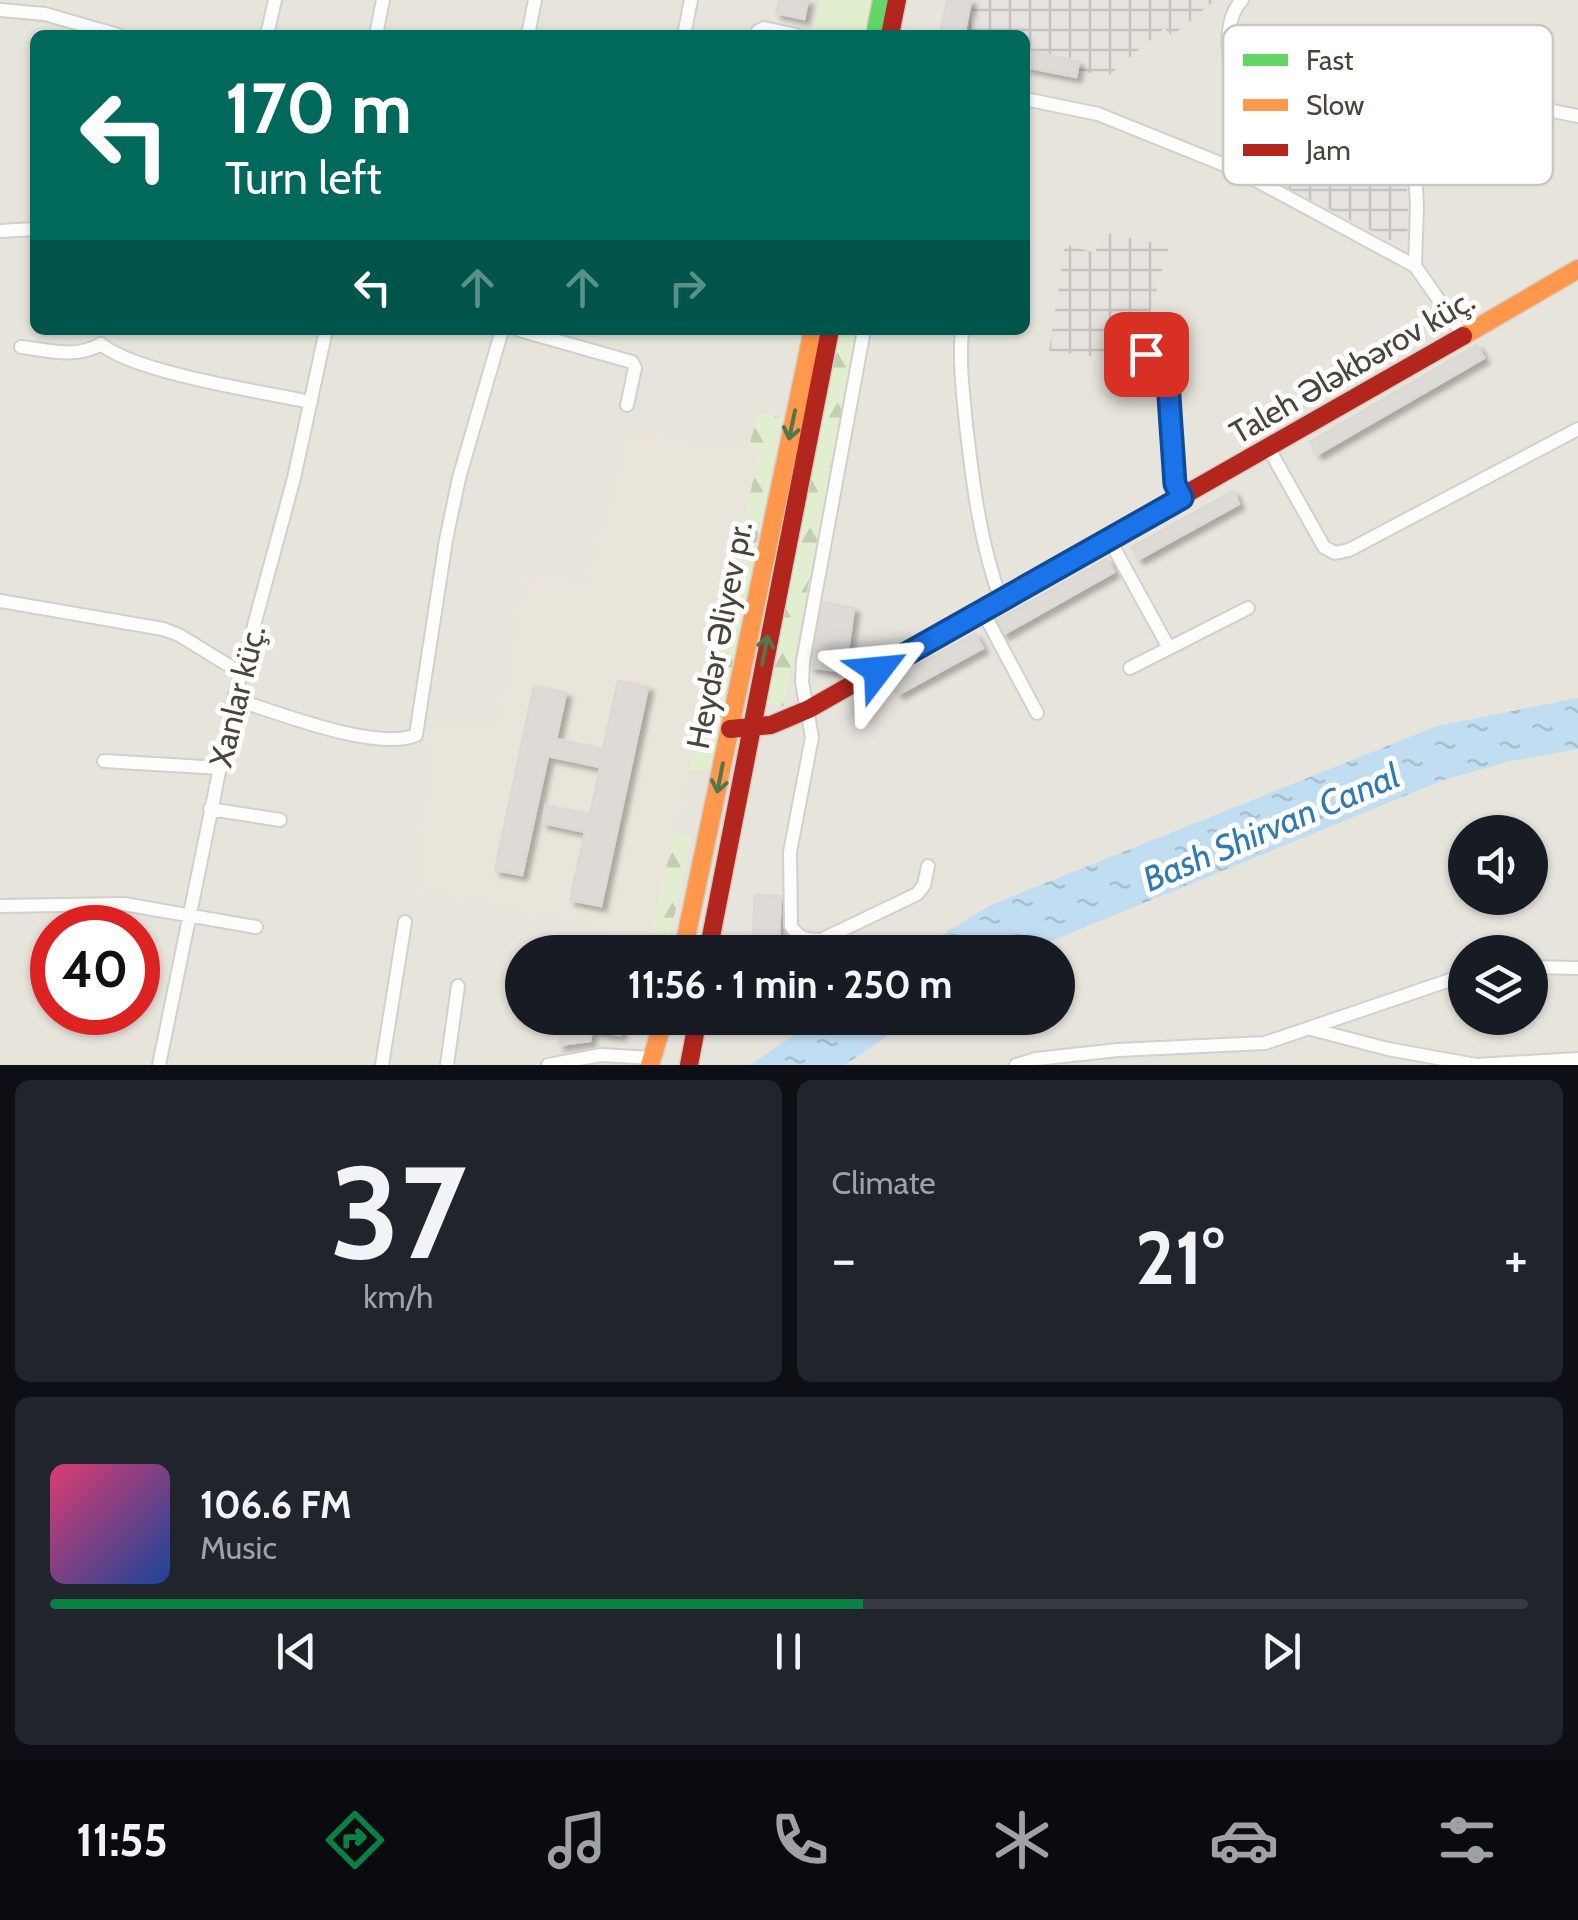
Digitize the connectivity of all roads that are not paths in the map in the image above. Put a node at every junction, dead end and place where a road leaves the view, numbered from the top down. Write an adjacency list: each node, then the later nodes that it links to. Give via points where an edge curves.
1 (275, 0): 11 (street)
2 (383, 0): 12 (street)
3 (536, 0): 13 (street)
4 (691, 0): 14 (street)
5 (882, 0): 15 (main road)
6 (897, 0): 16 (main road)
7 (1242, 0): 9 (street)
8 (0, 10): 10 (street)
9 (1230, 25)
10 (100, 30)
11 (268, 30)
12 (377, 30)
13 (529, 30)
14 (685, 30)
15 (876, 30)
16 (891, 30)
17 (1030, 100): 20 (street, via 1098,114)
18 (1553, 111): 19 (street)
19 (1578, 116)
20 (1223, 164)
21 (1265, 185): 25 (street)
22 (1416, 185): 25 (street)
23 (30, 229): 24 (street)
24 (0, 231)
25 (1415, 266): 34 (street)
26 (1578, 269): 34 (main road, Taleh Ələkbərov küç.)
27 (325, 335): 38 (street, Xanlar küç.)
28 (500, 335): 51 (street, via 452,509 416,735 405,740 337,731)
29 (537, 335): 39 (street, via 632,362)
30 (811, 335): 54 (main road, Heydər Əliyev pr., one-way to 54)
31 (829, 335): 54 (main road, Heydər Əliyev pr., one-way to 31)
32 (863, 335): 52 (street, via 803,662)
33 (962, 335): 45 (street, via 974,500)
34 (1464, 336): 41 (main road, Taleh Ələkbərov küç.)
35 (100, 337): 36 (street, via 89,351); 38 (street, via 128,359)
36 (22, 347)
37 (1146, 354): 42 (street, via 1167,368 1175,484)
38 (311, 402): 50 (street, Xanlar küç.)
39 (626, 405)
40 (1578, 429): 41 (street, via 1336,554 1324,547)
41 (1270, 449): 42 (main road, Taleh Ələkbərov küç.)
42 (1182, 498): 43 (main road, Taleh Ələkbərov küç.)
43 (1108, 539): 45 (main road, Taleh Ələkbərov küç.); 48 (street)
44 (0, 600): 50 (street, via 162,629)
45 (1001, 600): 47 (main road, Taleh Ələkbərov küç.)
46 (1248, 608): 48 (street)
47 (983, 612): 52 (main road, Taleh Ələkbərov küç.); 53 (street)
48 (1169, 648): 49 (street)
49 (1130, 668)
50 (241, 673): 51 (street, Xanlar küç.)
51 (234, 699): 56 (street, Xanlar küç.)
52 (809, 709): 54 (main road, Taleh Ələkbərov küç.); 59 (street, via 810,761 790,852 791,926 797,936 820,940 917,894)
53 (1037, 713)
54 (740, 729): 64 (main road, Heydər Əliyev pr., one-way to 64); 65 (main road, Heydər Əliyev pr.)
55 (104, 760): 56 (street)
56 (220, 768): 57 (street, Xanlar küç.)
57 (210, 809): 58 (street); 61 (street, Xanlar küç.)
58 (280, 820)
59 (928, 866)
60 (0, 906): 61 (street, via 124,904)
61 (189, 913): 63 (street); 76 (street, Xanlar küç.)
62 (405, 922): 77 (street)
63 (256, 927)
64 (687, 935)
65 (710, 935)
66 (1548, 967): 67 (street)
67 (1578, 968)
68 (1448, 981): 70 (street)
69 (458, 986): 78 (street)
70 (1308, 1028): 74 (street, via 1476,1065); 81 (street, via 1242,1046 1118,1050)
71 (659, 1035): 75 (main road)
72 (692, 1035): 80 (main road)
73 (602, 1060): 75 (street); 79 (street)
74 (1578, 1060)
75 (651, 1062)
76 (159, 1065)
77 (382, 1065)
78 (447, 1065)
79 (548, 1065)
80 (689, 1065)
81 (1016, 1065)

